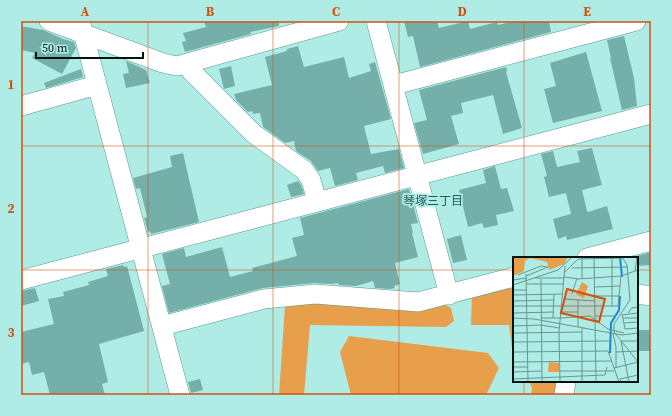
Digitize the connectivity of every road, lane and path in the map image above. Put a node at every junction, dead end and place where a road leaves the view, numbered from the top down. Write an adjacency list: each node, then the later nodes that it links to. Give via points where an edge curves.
1 (49, 21): 5 (street)
2 (339, 21): 6 (street)
3 (376, 21): 8 (street)
4 (636, 21): 8 (street)
5 (82, 28): 6 (street, via 163,63 177,66); 7 (street)
6 (188, 63): 12 (street, via 191,71 254,134 304,170 311,180)
7 (97, 85): 9 (street); 14 (street)
8 (394, 85): 11 (street)
9 (21, 106)
10 (651, 114): 11 (street)
11 (418, 174): 12 (street); 19 (street)
12 (317, 201): 14 (street)
13 (651, 241): 15 (street)
14 (140, 248): 17 (street); 21 (street)
15 (591, 257)
16 (513, 278): 19 (street)
17 (21, 280)
18 (638, 294): 20 (street)
19 (449, 295): 21 (street, via 418,302 315,294 264,299)
20 (651, 296)
21 (162, 326): 23 (street)
22 (566, 382): 24 (street)
23 (180, 395)
24 (564, 395)

